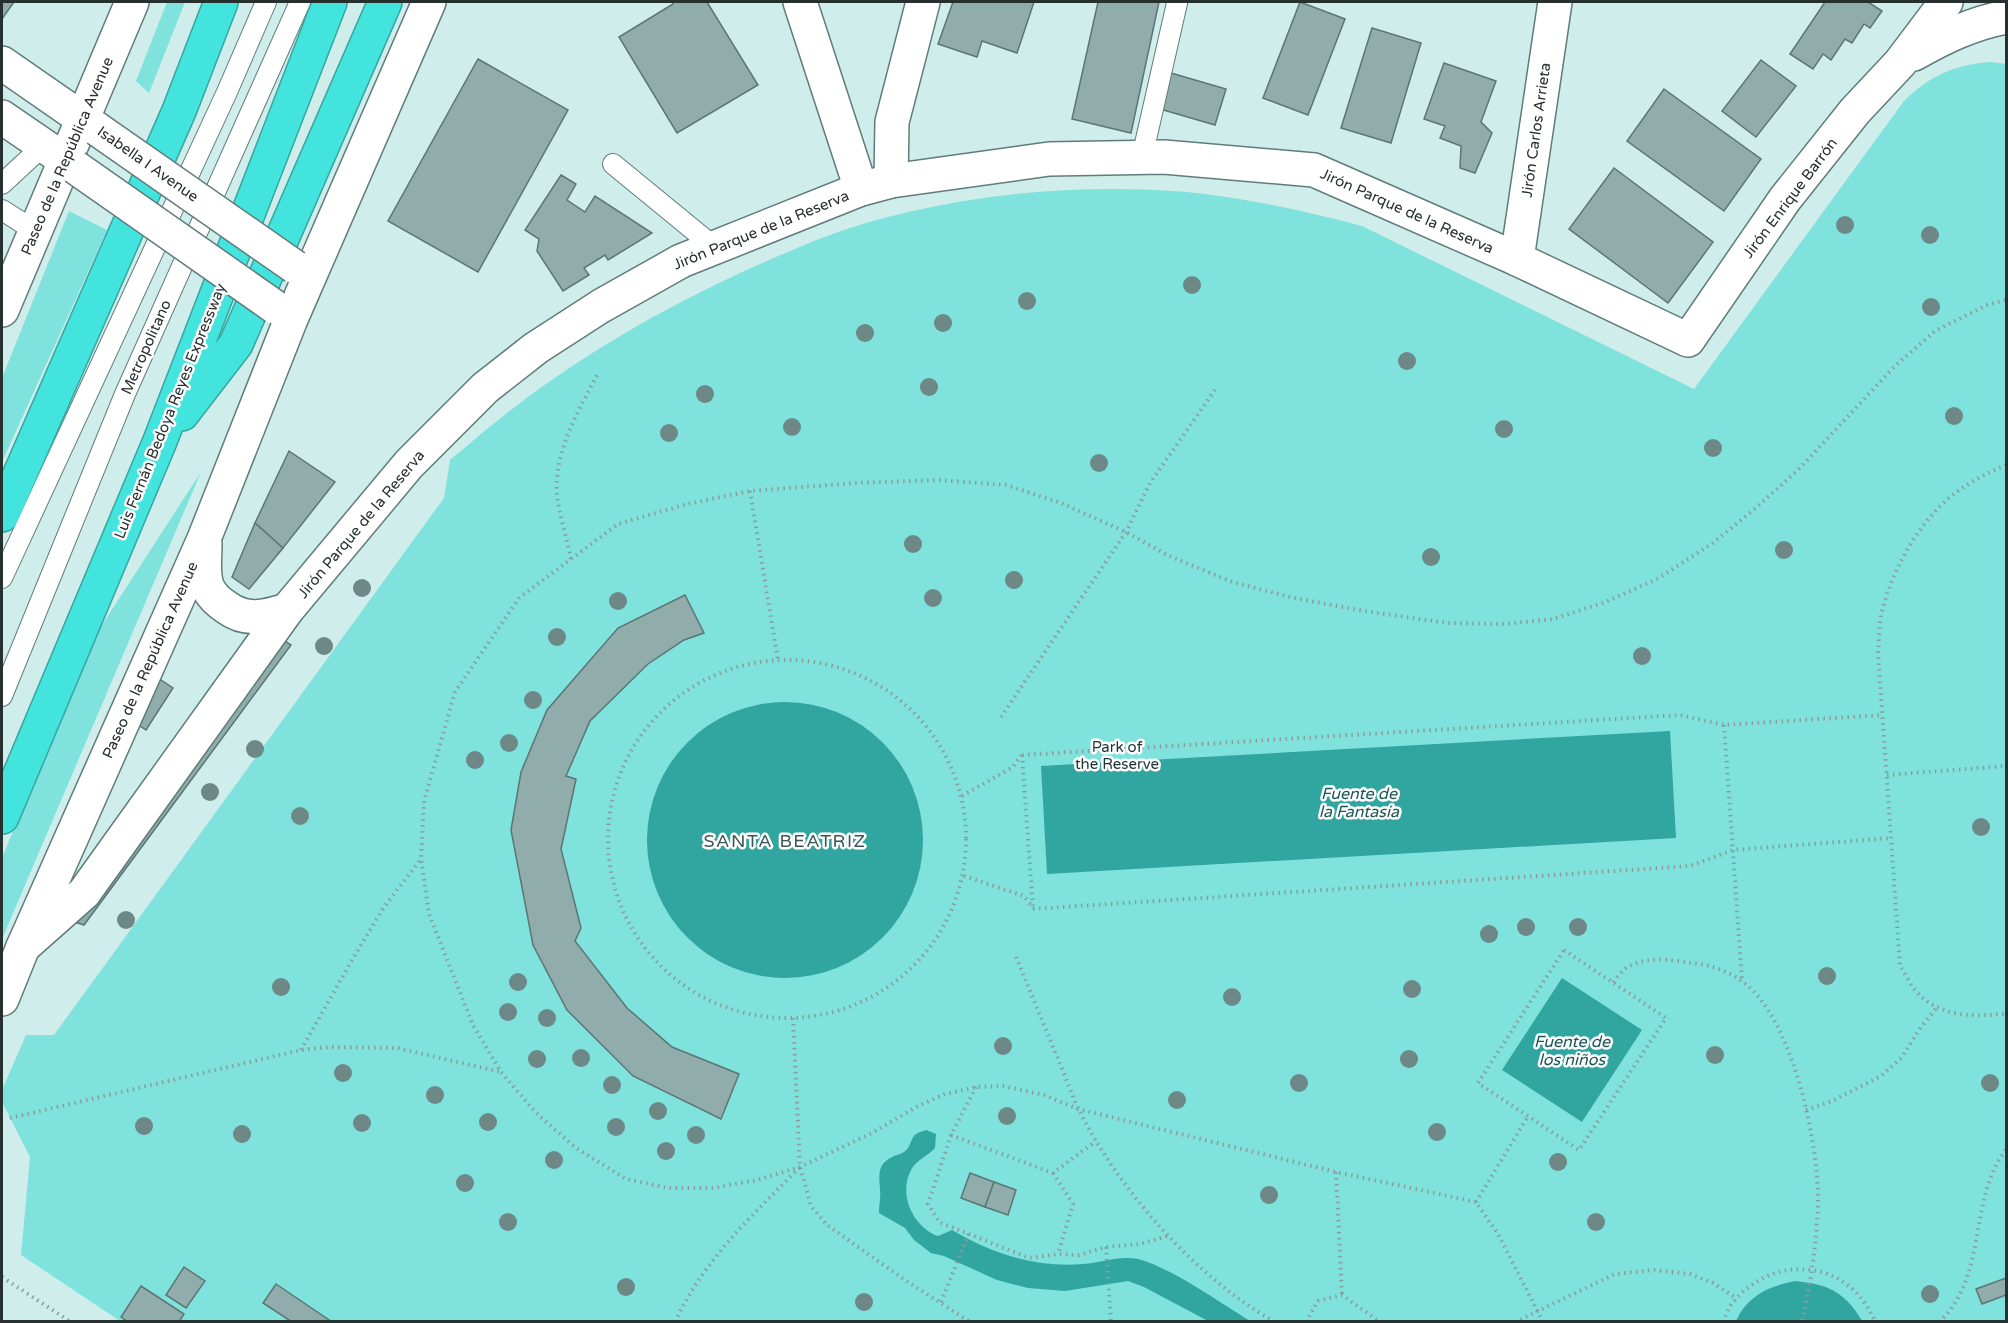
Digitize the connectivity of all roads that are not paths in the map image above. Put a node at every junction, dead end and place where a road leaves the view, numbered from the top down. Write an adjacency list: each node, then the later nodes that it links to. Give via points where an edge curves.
1 (132, 2): 17 (street, Paseo de la República Avenue)
2 (221, 2): 32 (highway, via 179,111)
3 (266, 2): 34 (lane)
4 (300, 2): 36 (lane, Metropolitano, via 124,394)
5 (330, 2): 31 (highway, Luis Fernán Bedoya Reyes Expressway)
6 (385, 2): 31 (highway, via 237,344)
7 (429, 2): 27 (street)
8 (800, 2): 22 (street)
9 (923, 2): 22 (street)
10 (1555, 2): 26 (street, Jirón Carlos Arrieta)
11 (1946, 2): 15 (street, Jirón Enrique Barrón)
12 (1177, 3): 19 (lane)
13 (2007, 17): 15 (street, Jirón Enrique Barrón, via 1949,35)
14 (2, 63): 17 (street, Isabella I Avenue)
15 (1900, 63): 30 (street, Jirón Enrique Barrón, via 1855,111 1785,199)
16 (2, 117): 18 (street)
17 (90, 123): 18 (street, Paseo de la República Avenue); 27 (street, Isabella I Avenue, bridge)
18 (62, 157): 21 (lane); 24 (street, Paseo de la República Avenue); 29 (street, bridge)
19 (1142, 157): 22 (street, Jirón Parque de la Reserva, via 1049,159); 26 (street, Jirón Parque de la Reserva, via 1314,170)
20 (613, 164): 25 (lane)
21 (2, 184)
22 (876, 185): 25 (street, Jirón Parque de la Reserva)
23 (2, 210): 24 (lane)
24 (34, 231): 28 (street, Paseo de la República Avenue)
25 (713, 246): 35 (street, Jirón Parque de la Reserva, via 602,306 536,348 485,388 409,464)
26 (1516, 259): 30 (street, Jirón Parque de la Reserva)
27 (302, 272): 29 (street, Paseo de la República Avenue)
28 (2, 310)
29 (283, 313): 33 (street, Paseo de la República Avenue)
30 (1688, 340)
31 (160, 441): 37 (highway, Luis Fernán Bedoya Reyes Expressway)
32 (2, 515)
33 (204, 539): 35 (street, via 206,578 209,590 219,602 247,618); 38 (street, Paseo de la República Avenue)
34 (2, 578)
35 (288, 610): 38 (street, Jirón Parque de la Reserva, via 84,893)
36 (2, 696)
37 (2, 817)
38 (23, 947): 39 (street, Paseo de la República Avenue)
39 (2, 999)

